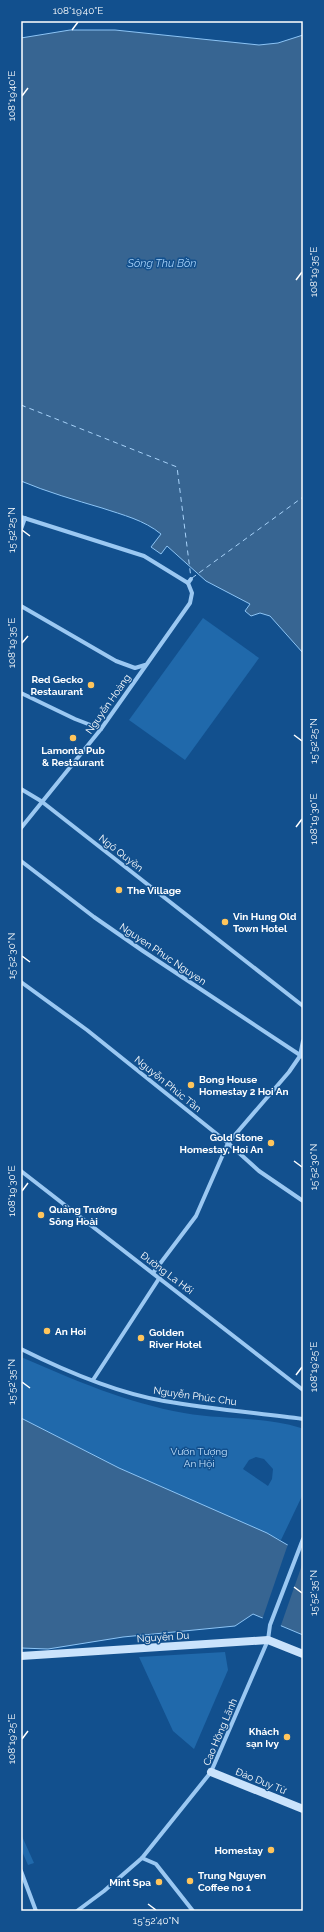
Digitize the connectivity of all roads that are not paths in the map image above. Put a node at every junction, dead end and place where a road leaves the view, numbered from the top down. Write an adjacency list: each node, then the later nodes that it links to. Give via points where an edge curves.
1 (23, 517): 2 (street); 4 (street, via 144,556)
2 (21, 529)
3 (191, 579): 4 (street)
4 (188, 584): 6 (street, Nguyễn Hoàng, via 192,593 190,603)
5 (21, 606): 6 (street, via 116,661 135,668)
6 (145, 665): 8 (street, Nguyễn Hoàng)
7 (21, 693): 8 (street)
8 (101, 729): 10 (street, Nguyễn Hoàng)
9 (21, 789): 10 (street, Ngô Quyền)
10 (41, 801): 11 (street, Nguyễn Hoàng); 14 (street, Ngô Quyền)
11 (21, 828)
12 (21, 861): 16 (street, Nguyen Phuc Nguyen, via 94,918)
13 (21, 982): 17 (street, Nguyễn Phúc Tần, via 87,1030)
14 (303, 1006)
15 (303, 1041): 16 (street)
16 (302, 1057): 17 (street)
17 (228, 1143): 19 (street, Nguyễn Phúc Tần, via 259,1171); 20 (street, via 196,1216)
18 (21, 1171): 20 (street, Đường La Hối)
19 (303, 1201)
20 (153, 1273): 21 (street, Đường La Hối)
21 (160, 1277): 23 (street); 24 (street, Đường La Hối)
22 (21, 1349): 23 (street, Nguyễn Phúc Chu)
23 (93, 1380): 25 (street, Nguyễn Phúc Chu, via 119,1390 163,1401)
24 (303, 1390)
25 (303, 1419)
26 (303, 1539): 27 (street, Cao Hồng Lãnh, via 270,1625)
27 (268, 1640): 28 (street, Nguyễn Du); 29 (street, Nguyễn Du); 30 (street, Cao Hồng Lãnh)
28 (303, 1654)
29 (21, 1656)
30 (211, 1772): 31 (street, Đào Duy Từ); 32 (street, Cao Hồng Lãnh)
31 (303, 1809)
32 (142, 1858): 35 (street, Cao Hồng Lãnh); 36 (street, via 156,1864)
33 (21, 1871): 34 (street)
34 (36, 1911)
35 (77, 1911)
36 (193, 1911)

